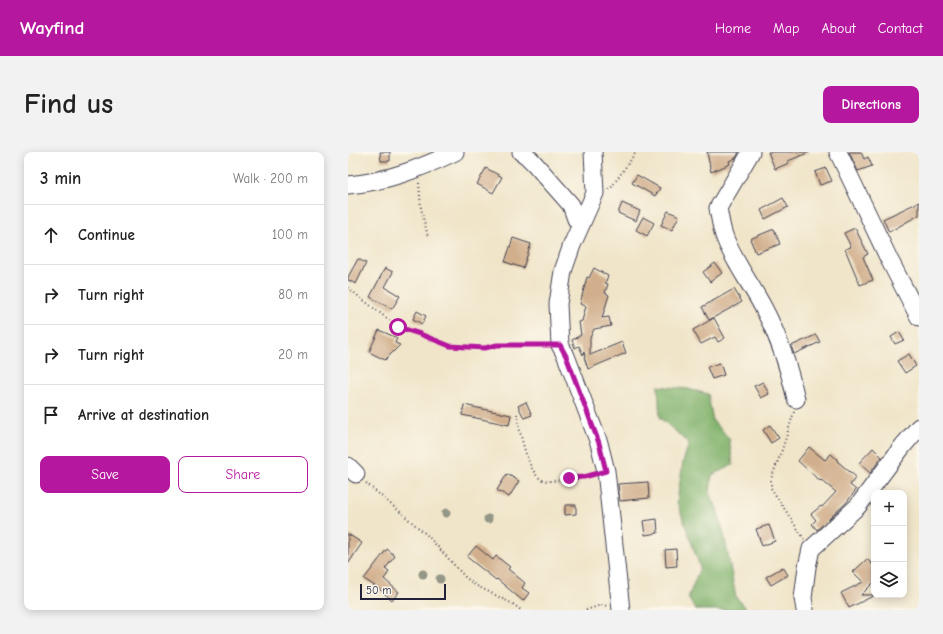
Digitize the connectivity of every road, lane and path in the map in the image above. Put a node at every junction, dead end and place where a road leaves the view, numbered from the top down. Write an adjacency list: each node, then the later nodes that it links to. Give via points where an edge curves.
1 (455, 152): 7 (street)
2 (521, 152): 10 (street, via 571,205)
3 (593, 152): 9 (street)
4 (636, 152): 9 (path, via 612,188)
5 (751, 152): 15 (street, via 718,208 725,238 764,308 783,354)
6 (838, 152): 13 (street)
7 (417, 169): 8 (street, via 392,177); 11 (path, via 421,208)
8 (348, 185)
9 (595, 193): 10 (street)
10 (580, 224): 14 (street, via 563,271 558,304)
11 (428, 236)
12 (348, 288): 14 (path, via 398,327 450,346 485,348 497,345)
13 (919, 316)
14 (560, 345): 19 (street, via 599,443)
15 (796, 399): 20 (path, via 789,429 771,479 771,488)
16 (517, 414): 19 (path, via 526,454 534,473 539,478 545,481 556,480 584,477)
17 (919, 427): 20 (street, via 858,506)
18 (352, 470): 22 (path, via 427,535 470,581)
19 (606, 471): 21 (street)
20 (811, 549): 24 (street, via 803,598)
21 (620, 607): 23 (path, via 601,605)
22 (521, 610)
23 (586, 610)
24 (805, 610)

